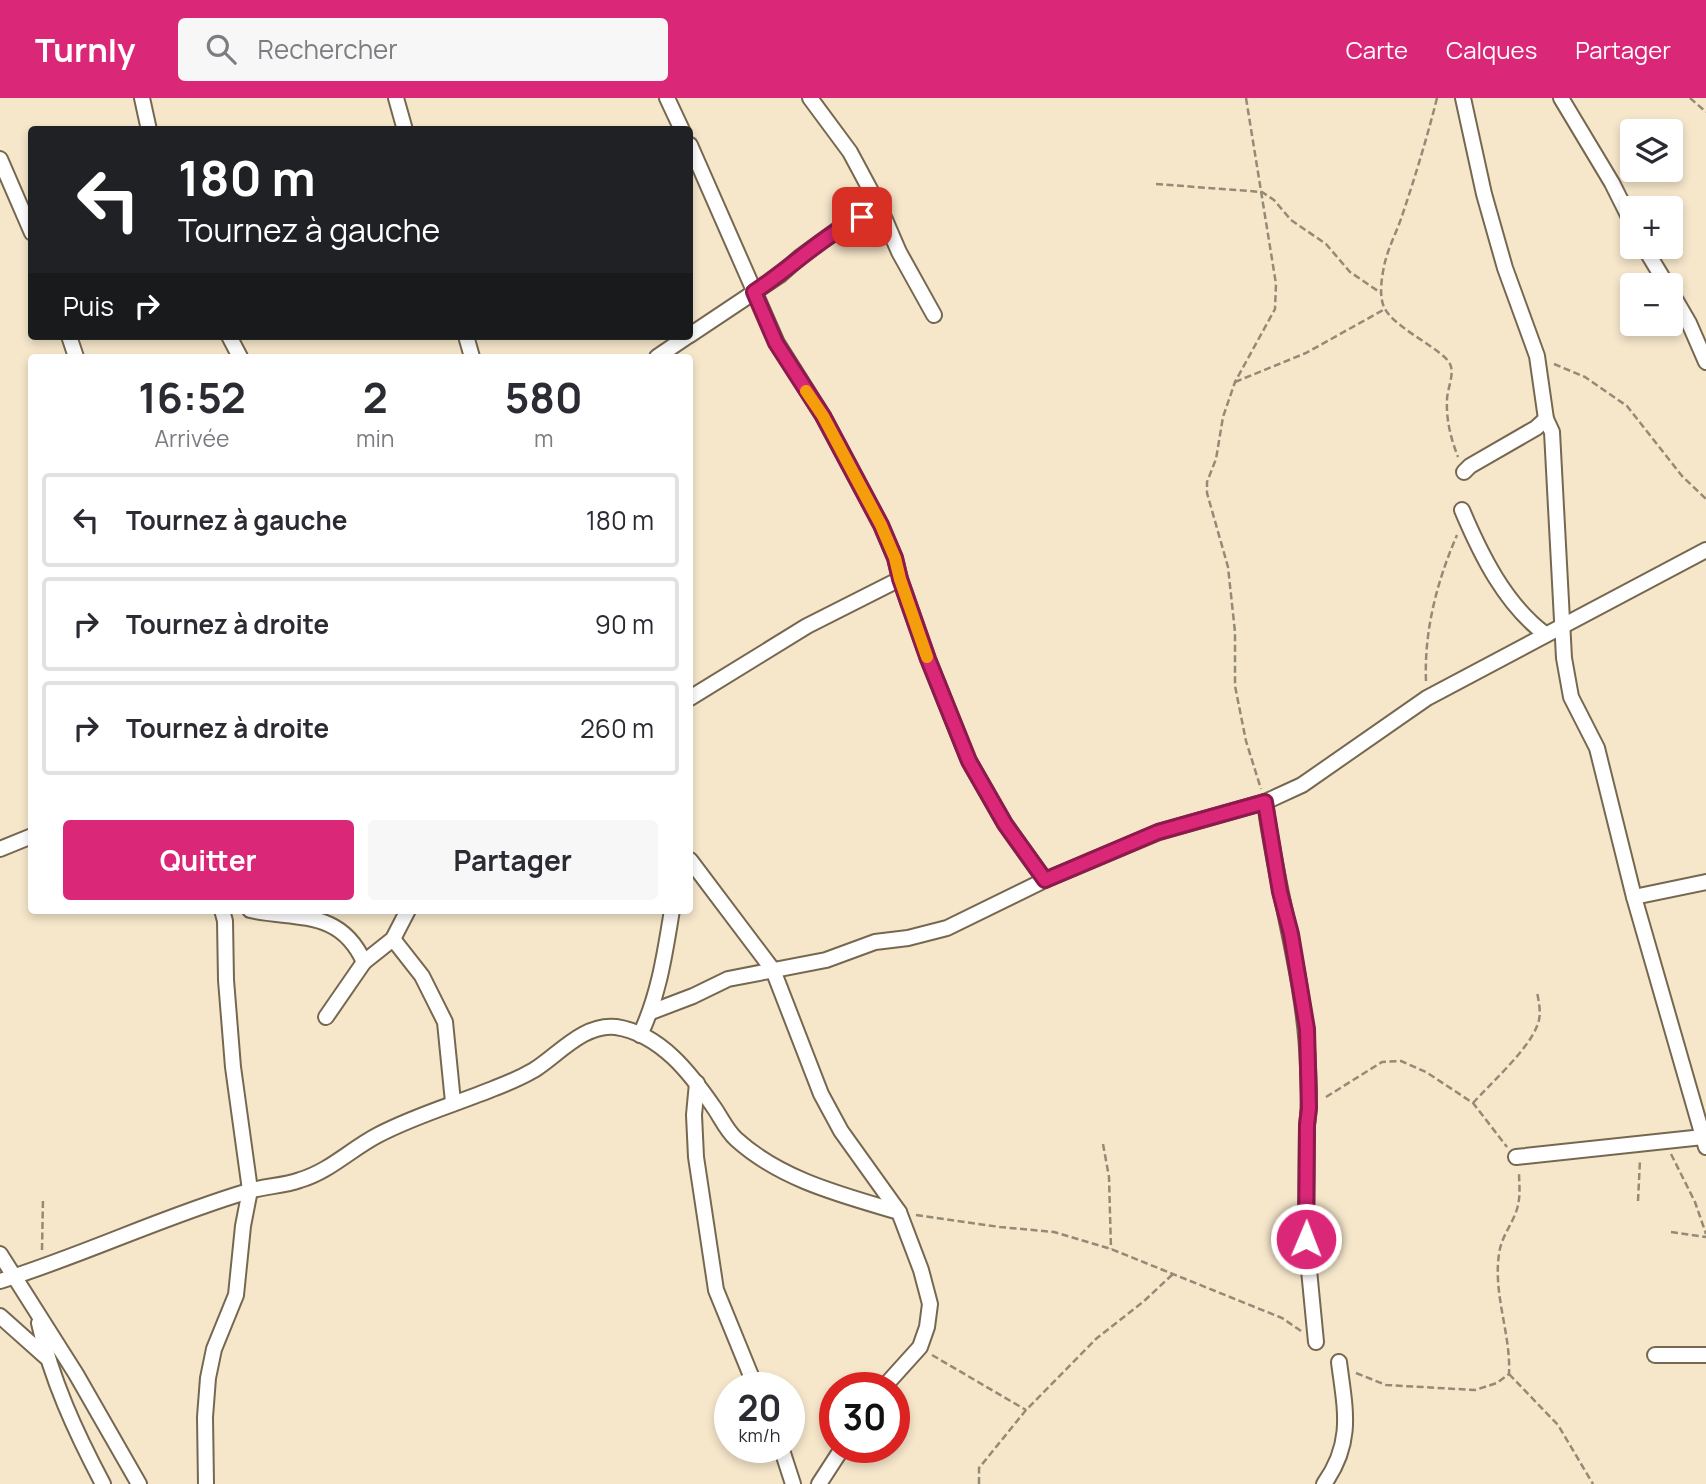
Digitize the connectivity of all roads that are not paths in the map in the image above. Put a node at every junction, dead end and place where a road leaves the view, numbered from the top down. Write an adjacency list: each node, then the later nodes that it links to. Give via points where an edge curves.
1 (142, 98): 7 (street)
2 (396, 98): 8 (street)
3 (667, 98): 9 (street)
4 (810, 98): 13 (street, via 850,152)
5 (1463, 98): 22 (street, via 1505,268 1537,356)
6 (1561, 98): 12 (street)
7 (148, 126)
8 (404, 126)
9 (680, 126)
10 (693, 152): 15 (street)
11 (0, 159): 14 (street)
12 (1620, 200)
13 (880, 208): 15 (street, via 844,225); 17 (street)
14 (28, 224)
15 (754, 292): 18 (street); 26 (street, via 776,343 823,416 881,525)
16 (1683, 313): 21 (street)
17 (934, 315)
18 (693, 333)
19 (683, 340): 20 (street)
20 (662, 354)
21 (1706, 362)
22 (1546, 419): 23 (street); 27 (street, via 1552,432)
23 (1464, 472)
24 (1462, 510): 28 (street, via 1498,580)
25 (1706, 550): 27 (street)
26 (900, 579): 29 (street, via 807,626); 34 (street, via 969,761 1005,824)
27 (1564, 624): 28 (street); 36 (street, via 1571,697 1597,748)
28 (1545, 634): 30 (street, via 1427,698 1302,785)
29 (693, 696)
30 (1265, 802): 34 (street, via 1158,832); 59 (street, via 1307,1029 1306,1239)
31 (28, 838): 32 (street)
32 (0, 849)
33 (693, 864): 43 (street)
34 (1045, 880): 43 (street, via 947,928)
35 (1706, 883): 36 (street)
36 (1634, 897): 48 (street)
37 (223, 914): 53 (street, via 235,1080)
38 (275, 914): 42 (street, via 330,922 357,947)
39 (406, 914): 41 (street)
40 (671, 914): 44 (street)
41 (393, 939): 42 (street); 50 (street, via 422,976 445,1022)
42 (364, 962): 45 (street)
43 (773, 970): 44 (street, via 728,979); 54 (street, via 821,1094)
44 (651, 1012): 46 (street)
45 (326, 1017)
46 (640, 1035): 47 (street, via 663,1047); 50 (street, via 615,1027 596,1028 533,1071)
47 (697, 1083): 54 (street, via 734,1137 770,1165 825,1190); 64 (street, via 696,1157 716,1290)
48 (1690, 1091): 49 (street); 51 (street)
49 (1706, 1091)
50 (453, 1102): 53 (street, via 376,1136 328,1169 300,1181)
51 (1705, 1142): 52 (street, via 1663,1140)
52 (1516, 1157)
53 (250, 1191): 56 (street); 70 (street, via 236,1295 214,1349 208,1378)
54 (899, 1212): 65 (street, via 930,1304 920,1347)
55 (0, 1254): 56 (street)
56 (7, 1279): 57 (street)
57 (37, 1313): 62 (street); 69 (street)
58 (0, 1316): 62 (street)
59 (1316, 1342)
60 (1655, 1355): 61 (street)
61 (1706, 1355)
62 (46, 1357): 68 (street)
63 (1339, 1362): 73 (street, via 1347,1416 1344,1442)
64 (749, 1372)
65 (897, 1372)
66 (787, 1463): 71 (street)
67 (833, 1463): 72 (street)
68 (103, 1484)
69 (139, 1484)
70 (206, 1484)
71 (793, 1484)
72 (819, 1484)
73 (1324, 1484)

